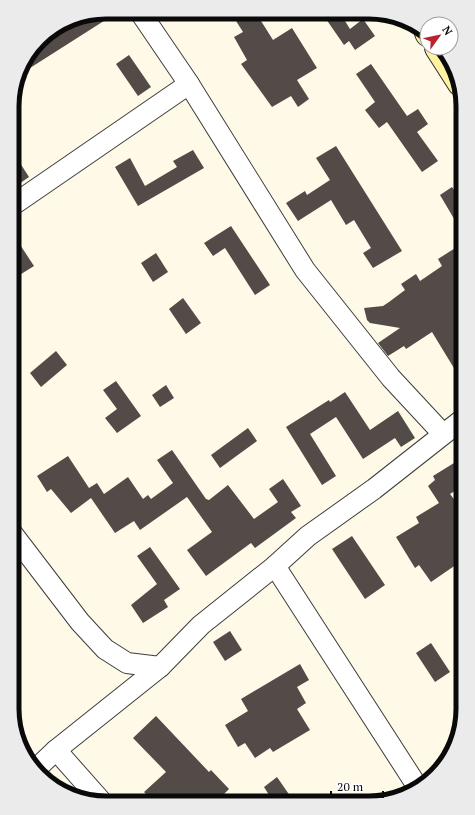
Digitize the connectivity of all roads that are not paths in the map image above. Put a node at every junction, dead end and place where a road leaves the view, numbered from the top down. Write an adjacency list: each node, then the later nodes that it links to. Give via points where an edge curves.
1 (145, 19): 2 (street)
2 (189, 84): 3 (street); 5 (street, via 305,270 391,378)
3 (19, 201)
4 (456, 424): 5 (street)
5 (443, 434): 7 (street, via 374,489 308,536)
6 (19, 542): 8 (street, via 80,622 105,649 128,663)
7 (275, 566): 8 (street, via 201,625); 11 (street)
8 (160, 667): 9 (street)
9 (56, 750): 10 (street); 12 (street)
10 (40, 765)
11 (415, 782)
12 (96, 795)

